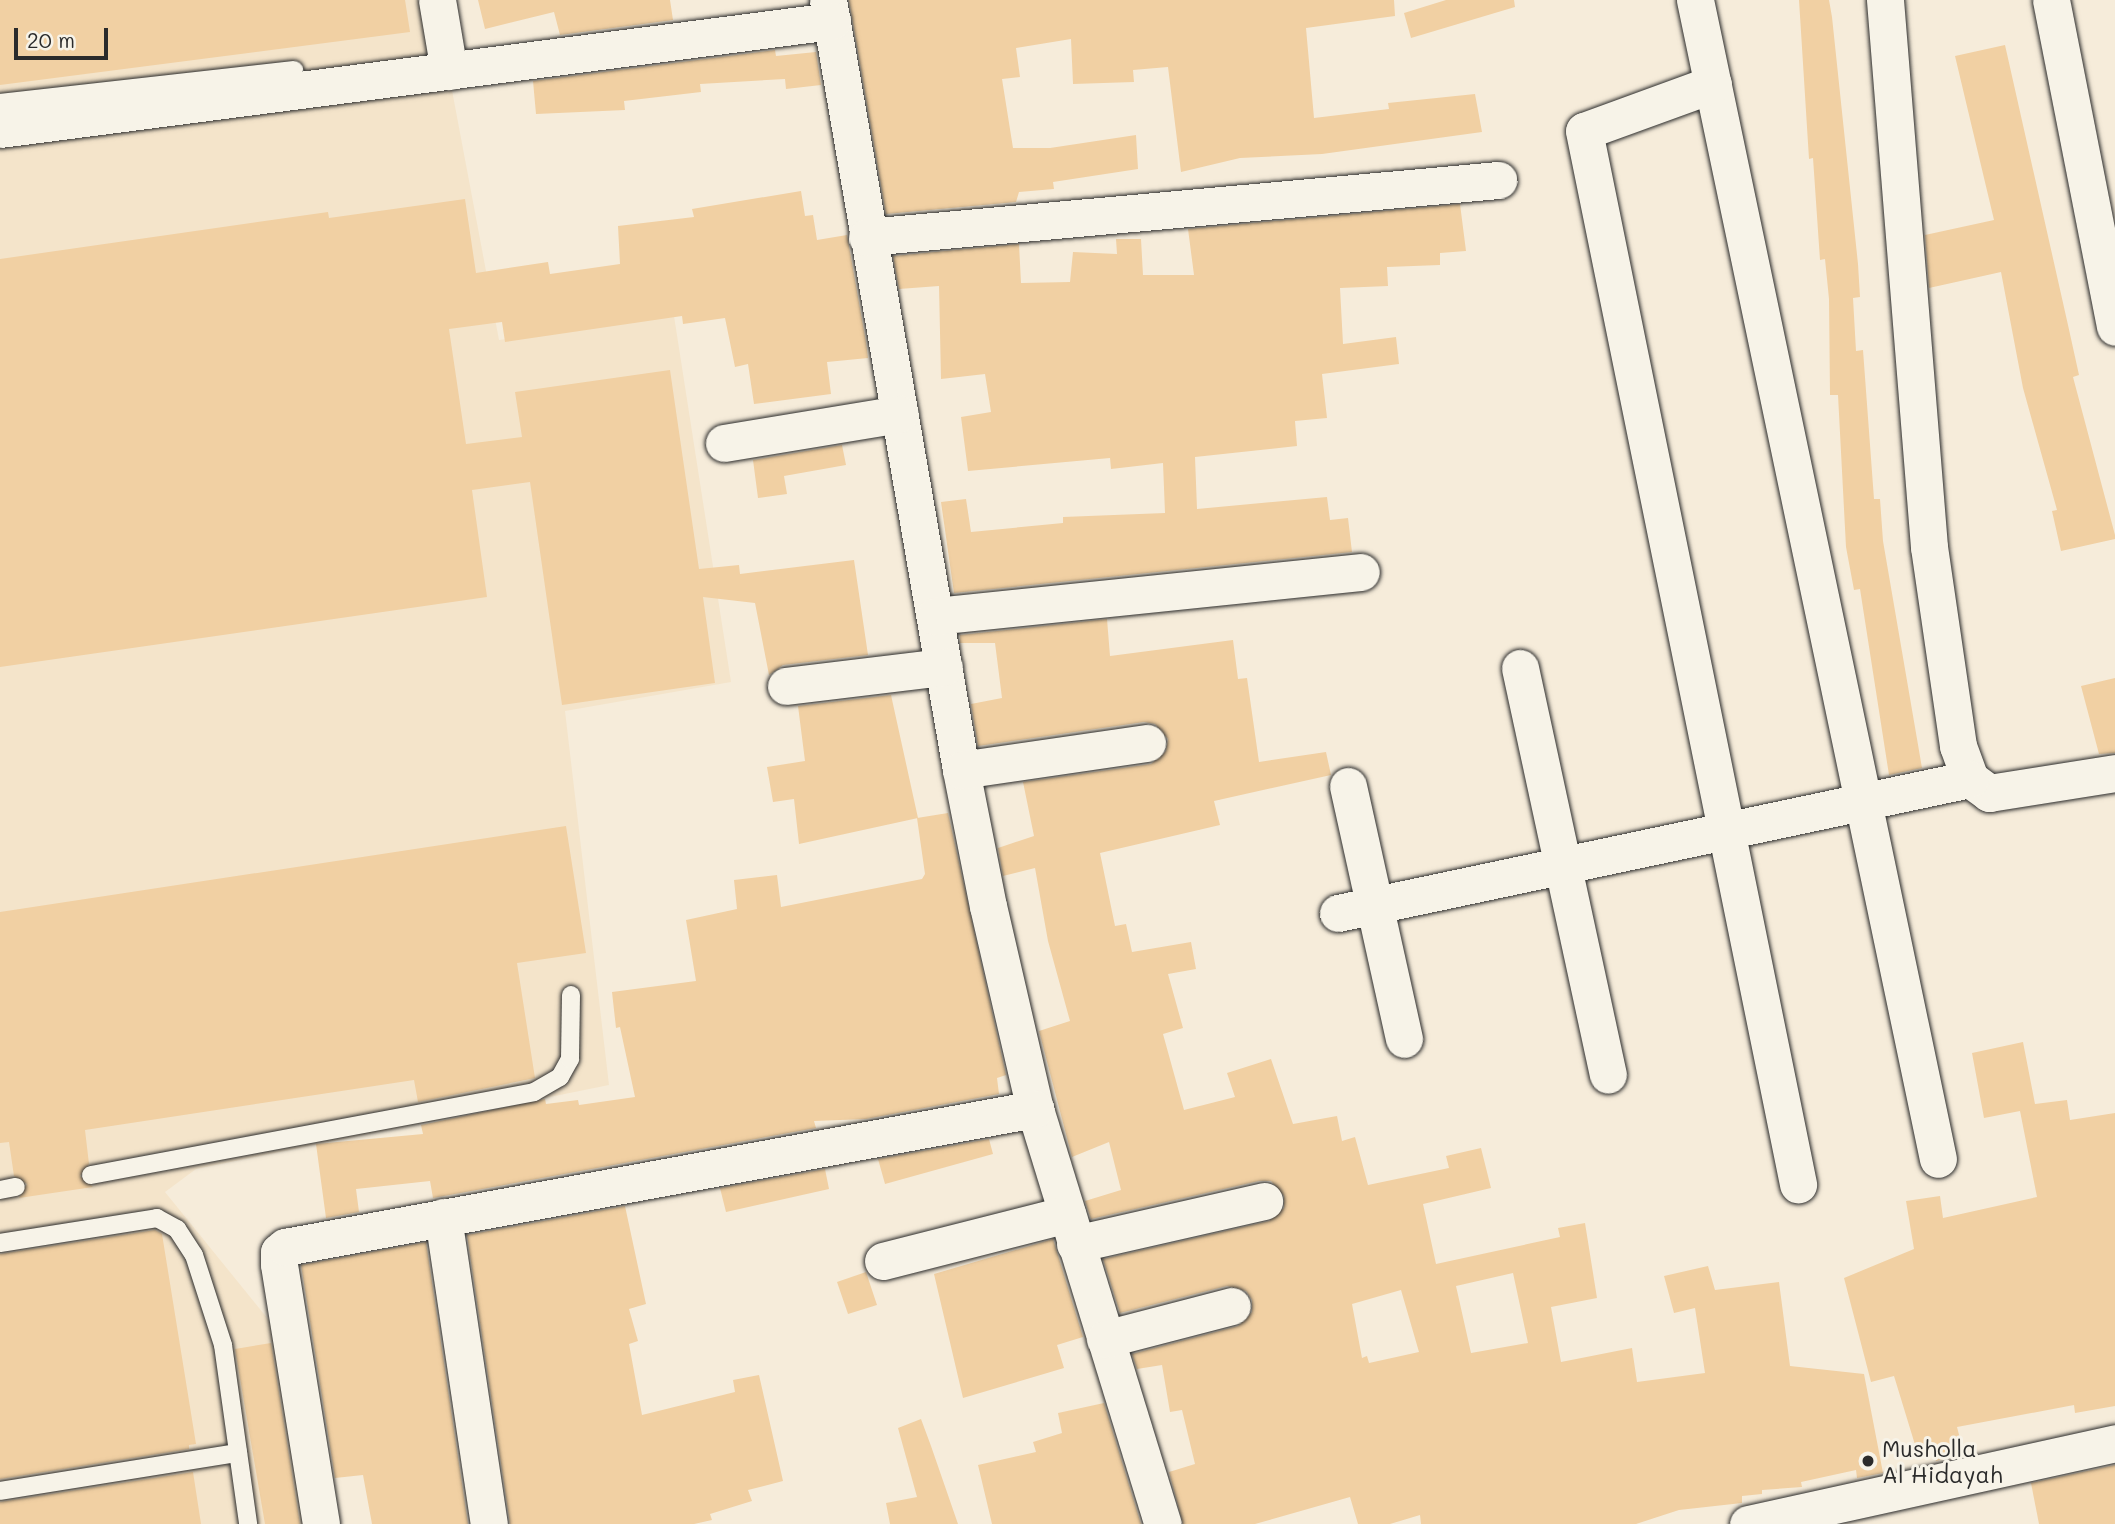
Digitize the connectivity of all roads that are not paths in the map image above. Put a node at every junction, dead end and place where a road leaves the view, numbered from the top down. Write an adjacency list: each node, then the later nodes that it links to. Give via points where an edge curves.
1 (437, 0): 7 (street)
2 (1695, 0): 8 (street)
3 (1885, 0): 24 (street, via 1928,547 1958,746)
4 (2052, 0): 13 (street)
5 (830, 11): 7 (street); 12 (street)
6 (294, 70): 9 (lane)
7 (449, 71): 10 (street)
8 (1713, 84): 26 (street); 27 (street, via 1584,131)
9 (0, 103)
10 (0, 128)
11 (1498, 180): 12 (street)
12 (867, 237): 14 (street)
13 (2115, 327)
14 (900, 414): 15 (street); 17 (street)
15 (724, 443)
16 (1361, 572): 17 (street)
17 (935, 616): 18 (street)
18 (944, 667): 20 (street); 22 (street)
19 (1520, 668): 28 (street)
20 (786, 686)
21 (1147, 743): 22 (street)
22 (961, 770): 34 (street)
23 (2115, 773): 24 (street, via 1989,793)
24 (1970, 779): 26 (street)
25 (1348, 786): 29 (street)
26 (1865, 802): 27 (street); 35 (street)
27 (1726, 831): 28 (street); 37 (street)
28 (1562, 866): 29 (street); 33 (street)
29 (1375, 905): 30 (street); 32 (street)
30 (1338, 913)
31 (570, 995): 36 (lane, via 570,1059 560,1077 534,1092)
32 (1404, 1039)
33 (1608, 1075)
34 (1035, 1109): 39 (street); 40 (street)
35 (1938, 1158)
36 (91, 1175)
37 (1798, 1184)
38 (1264, 1200): 40 (street)
39 (443, 1217): 49 (street, via 293,1243 279,1252); 50 (street)
40 (1071, 1229): 42 (street); 44 (street)
41 (0, 1243): 46 (lane, via 157,1218 177,1229 194,1255 223,1345)
42 (883, 1261)
43 (1232, 1306): 44 (street)
44 (1105, 1339): 51 (street)
45 (2115, 1443): 52 (street)
46 (237, 1453): 47 (lane); 48 (lane)
47 (0, 1491)
48 (248, 1524)
49 (321, 1524)
50 (489, 1524)
51 (1163, 1524)
52 (1748, 1524)

